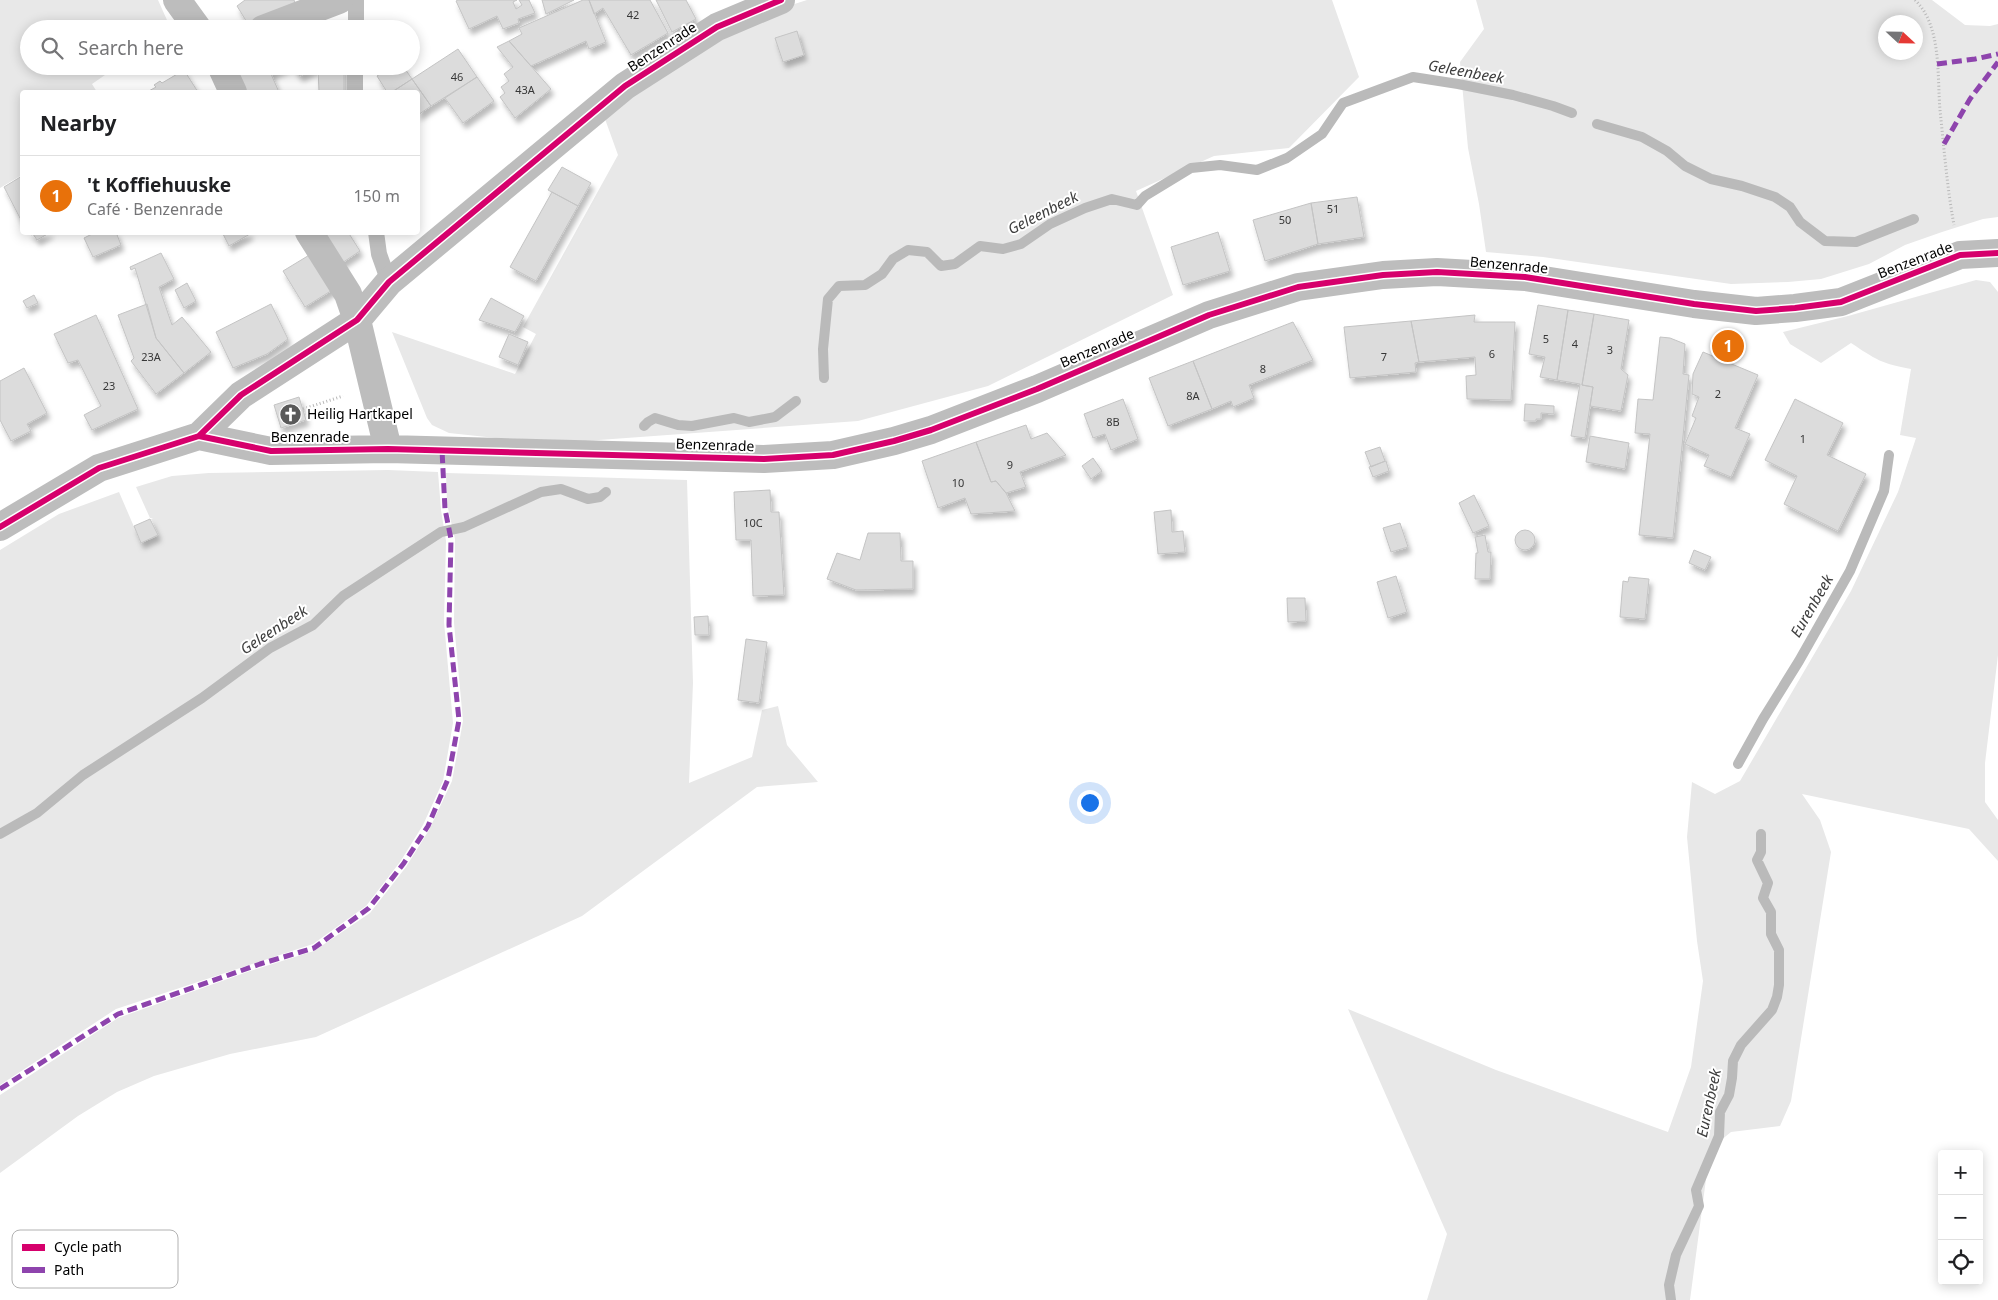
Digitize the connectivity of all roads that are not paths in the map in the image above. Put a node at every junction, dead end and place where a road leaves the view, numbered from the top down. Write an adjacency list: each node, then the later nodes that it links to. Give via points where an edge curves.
1 (177, 0): 5 (street)
2 (339, 0): 6 (street)
3 (356, 0): 7 (lane)
4 (781, 0): 15 (street, Benzenrade, via 717,27 625,86)
5 (191, 20)
6 (287, 20)
7 (356, 20)
8 (225, 75): 10 (street)
9 (355, 75): 11 (lane)
10 (232, 90)
11 (355, 90)
12 (312, 235): 16 (street, via 348,294)
13 (377, 235): 15 (lane)
14 (1998, 253): 18 (street, Benzenrade, via 1960,255 1841,302 1756,311 1525,277 1383,274 1298,287 1209,315 931,430 833,455 764,459)
15 (390, 282): 16 (street, Benzenrade)
16 (357, 320): 17 (street, Benzenrade, via 241,395); 18 (street)
17 (199, 436): 18 (street, Benzenrade, via 271,451); 19 (street, Benzenrade, via 99,468)
18 (388, 448)
19 (0, 527)

